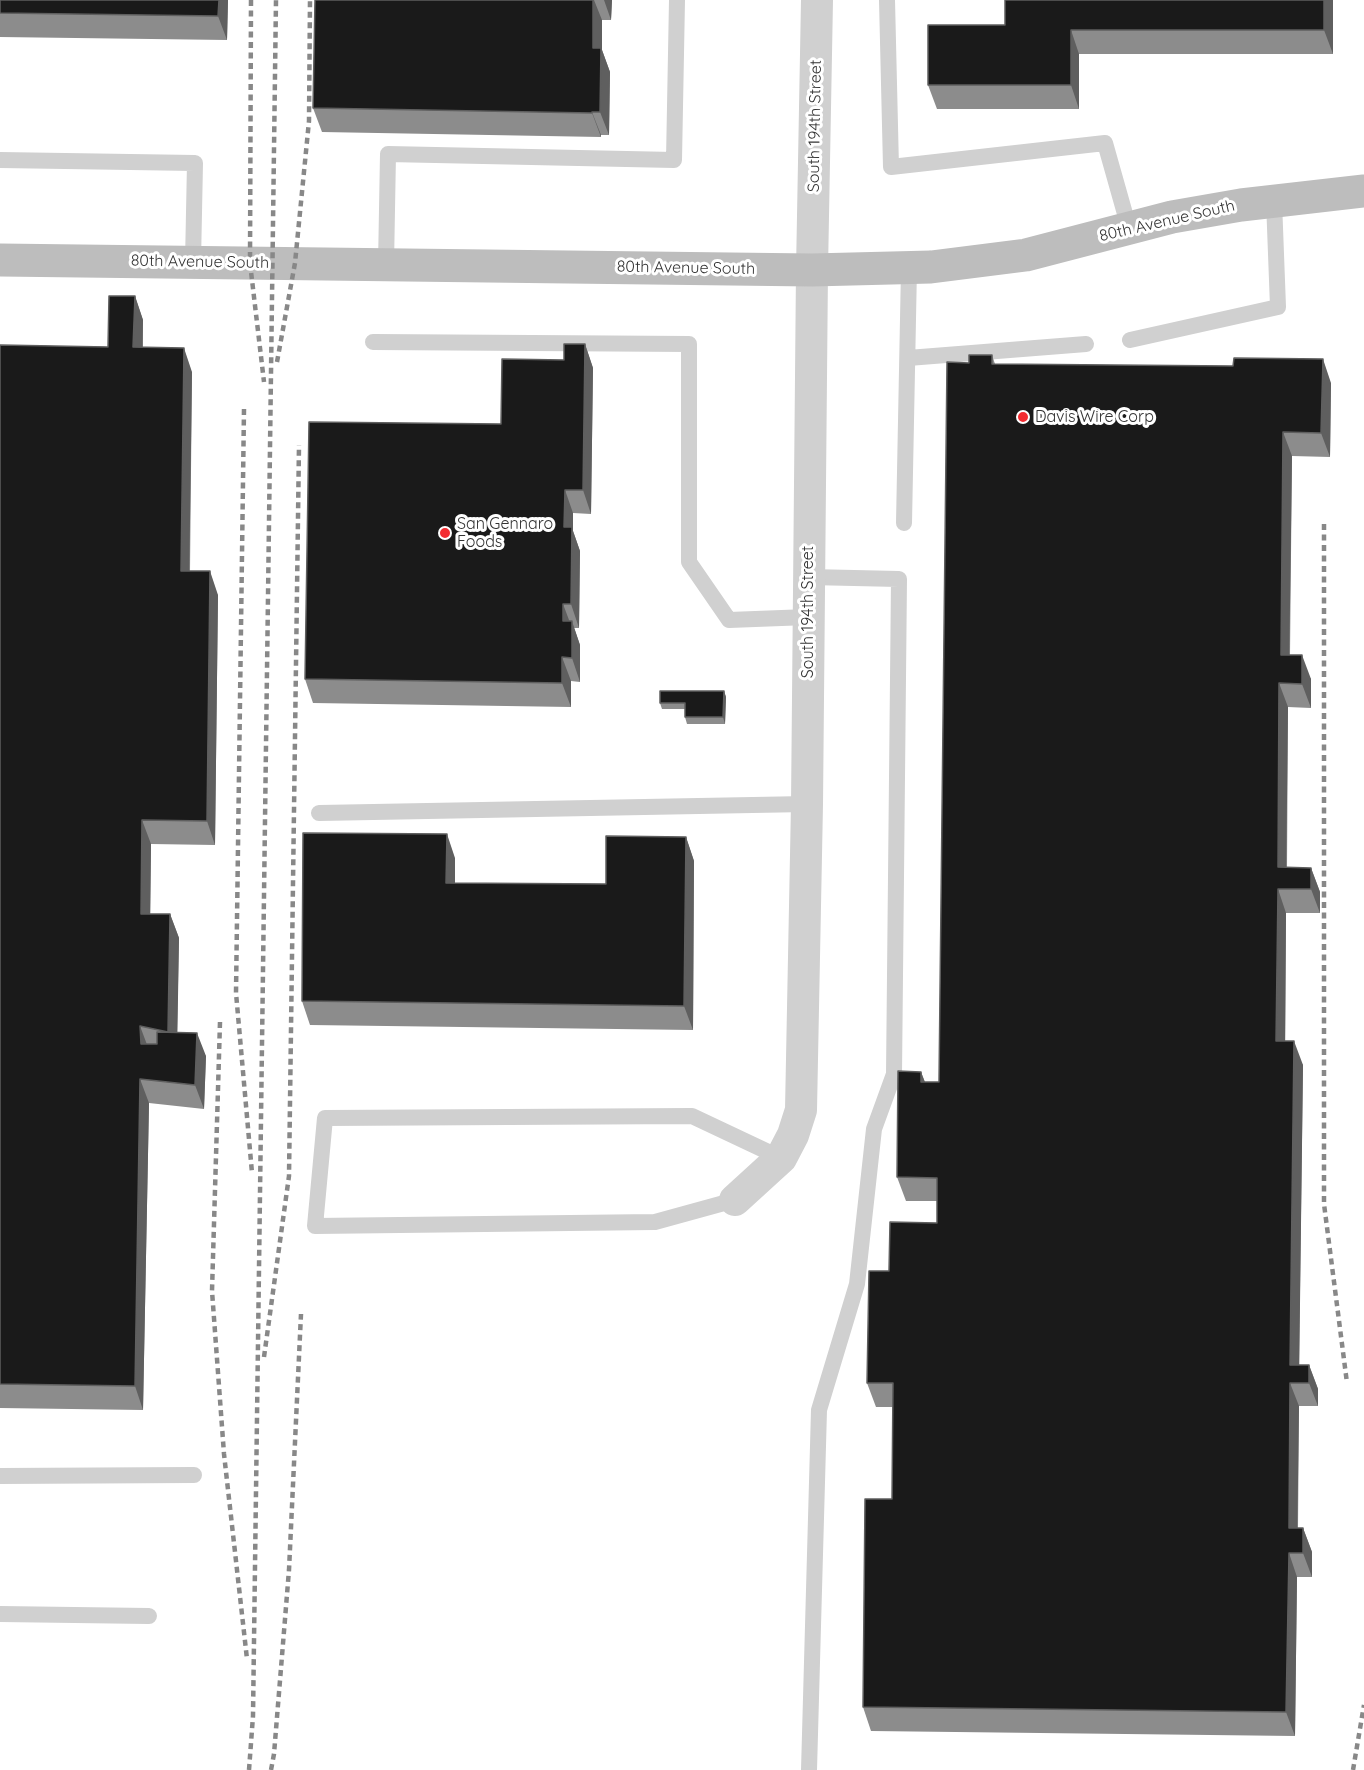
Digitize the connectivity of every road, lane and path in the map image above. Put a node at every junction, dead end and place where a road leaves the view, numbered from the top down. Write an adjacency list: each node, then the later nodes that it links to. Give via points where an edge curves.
1 (677, 0): 10 (lane, via 674,159 388,154)
2 (817, 0): 12 (street, South 194th Street)
3 (887, 0): 7 (lane, via 891,167 1105,142)
4 (0, 160): 9 (lane, via 195,164)
5 (1364, 191): 6 (street, 80th Avenue South)
6 (1274, 201): 7 (street, 80th Avenue South); 13 (lane, via 1278,307)
7 (1129, 228): 11 (street, 80th Avenue South, via 1026,255)
8 (0, 260): 9 (street, 80th Avenue South)
9 (193, 262): 10 (street, 80th Avenue South)
10 (386, 265): 12 (street, 80th Avenue South)
11 (909, 268): 12 (street, 80th Avenue South); 16 (lane)
12 (812, 270): 18 (street, South 194th Street)
13 (1130, 340)
14 (373, 342): 19 (lane, via 689,344 689,562 729,620)
15 (1086, 344): 16 (lane)
16 (908, 358): 17 (lane)
17 (904, 523)
18 (808, 577): 19 (street, South 194th Street); 28 (lane, via 899,579 894,1074 874,1129 857,1284 819,1410)
19 (808, 617): 20 (street, South 194th Street)
20 (807, 804): 21 (lane); 22 (street, South 194th Street, via 801,1110 794,1135)
21 (319, 813)
22 (781, 1158): 23 (street, South 194th Street); 23 (lane, via 692,1116 326,1118 315,1226 656,1222)
23 (735, 1200)
24 (194, 1475): 25 (lane)
25 (0, 1476)
26 (0, 1614): 27 (lane)
27 (148, 1616)
28 (809, 1770)

